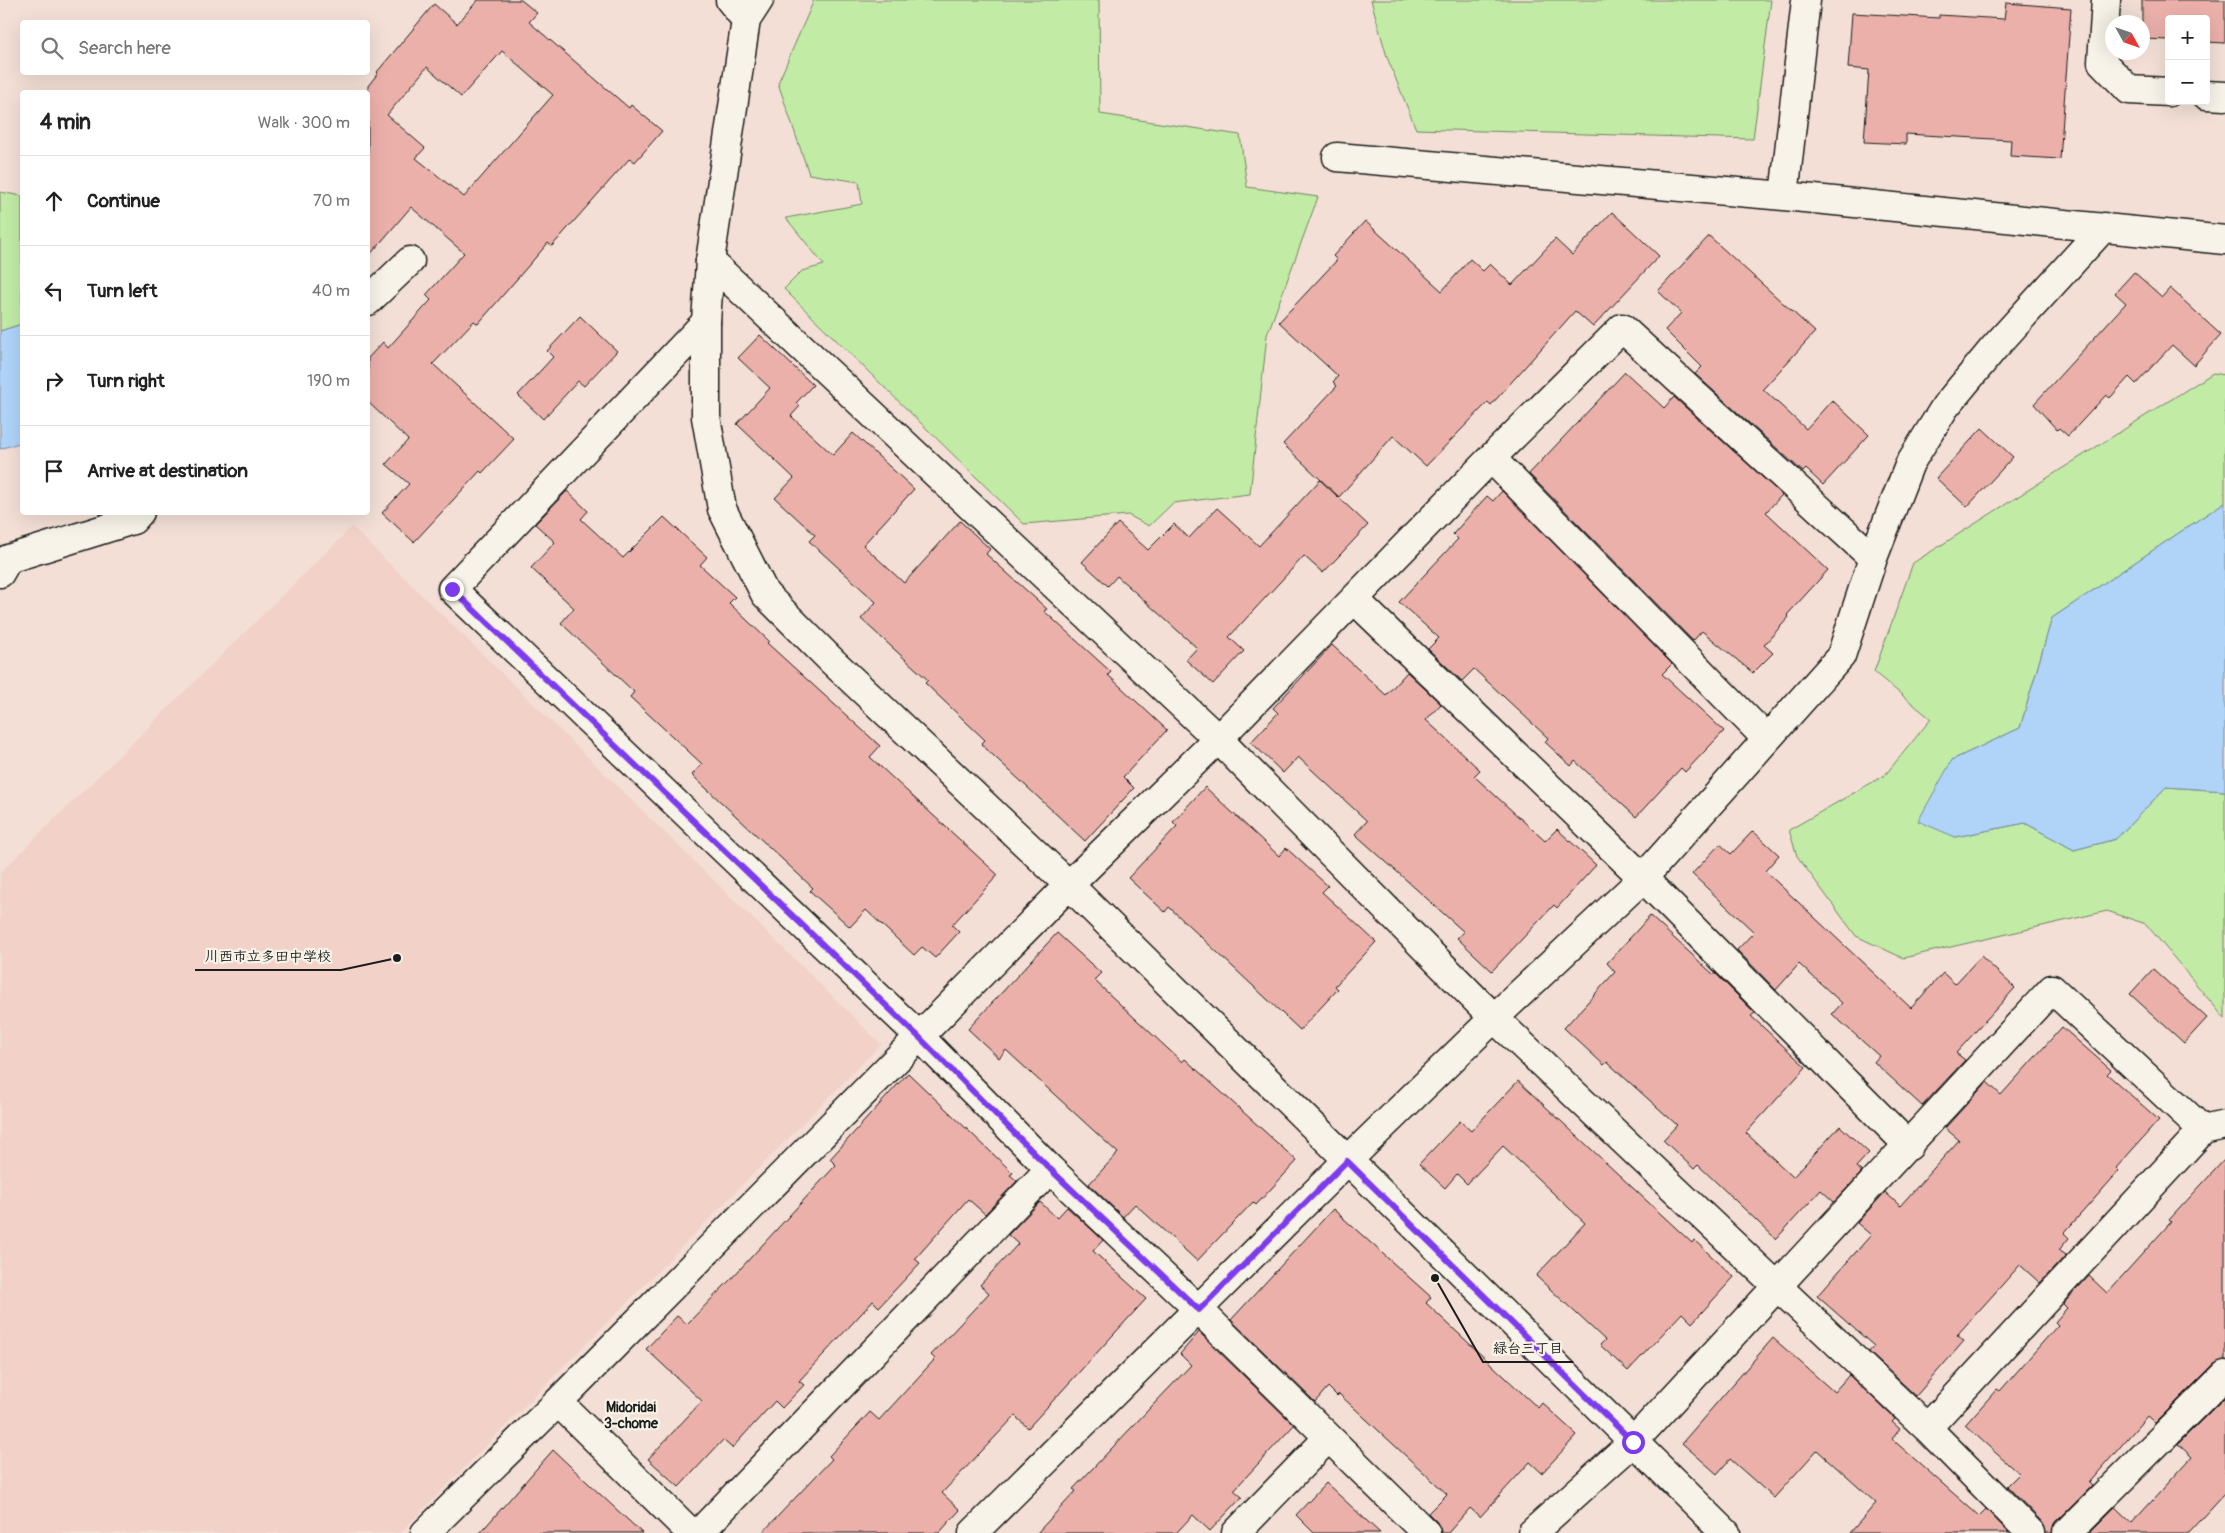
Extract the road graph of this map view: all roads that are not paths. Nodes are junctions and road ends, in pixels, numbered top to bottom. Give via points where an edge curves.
1 (1806, 0) edge
2 (2106, 0) edge
3 (745, 7) edge
4 (2165, 92) edge
5 (2210, 95) edge
6 (2225, 96) edge
7 (1337, 157) dead end
8 (1784, 196) junction
9 (2104, 227) junction
10 (2225, 240) edge
11 (710, 260) junction
12 (410, 261) dead end
13 (370, 299) edge
14 (706, 322) junction
15 (1491, 458) junction
16 (137, 515) edge
17 (1873, 558) junction
18 (0, 573) edge
19 (1354, 598) junction
20 (1218, 739) junction
21 (1767, 740) junction
22 (1643, 878) junction
23 (1068, 885) junction
24 (1494, 1018) junction
25 (920, 1038) junction
26 (2214, 1128) edge
27 (1909, 1146) junction
28 (1347, 1161) junction
29 (1050, 1169) junction
30 (1776, 1287) junction
31 (1199, 1310) junction
32 (2225, 1375) edge
33 (558, 1402) junction
34 (1927, 1428) junction
35 (1328, 1438) junction
36 (1633, 1442) junction
37 (425, 1533) edge
38 (691, 1533) edge
39 (699, 1533) edge
40 (973, 1533) edge
41 (1236, 1533) edge
42 (1426, 1533) edge
43 (1532, 1533) edge
44 (1726, 1533) edge
45 (2031, 1533) edge
46 (2067, 1533) edge

1 - 8 street
2 - 4 street via 2102,62 2129,90
3 - 11 street
5 - 6 street
7 - 8 street
8 - 9 street
9 - 10 street
9 - 17 street via 1945,407 1910,463
11 - 14 street
11 - 20 street
12 - 13 street
14 - 23 street via 706,416 722,509 764,594
14 - 25 street via 452,589
15 - 17 street via 1622,328
15 - 19 street
15 - 21 street
16 - 18 street via 132,520 8,559
17 - 21 street via 1841,656
19 - 20 street
19 - 22 street
20 - 23 street
20 - 24 street
21 - 22 street
22 - 24 street
22 - 27 street
23 - 25 street
23 - 28 street
24 - 28 street
24 - 30 street
25 - 29 street
25 - 33 street
26 - 27 street via 2052,989
26 - 34 street
27 - 30 street
28 - 31 street
28 - 36 street
29 - 31 street
29 - 39 street
30 - 34 street
30 - 36 street
31 - 35 street
31 - 40 street
32 - 46 street
33 - 37 street
33 - 38 street
34 - 45 street
35 - 41 street
35 - 42 street
36 - 43 street
36 - 44 street

